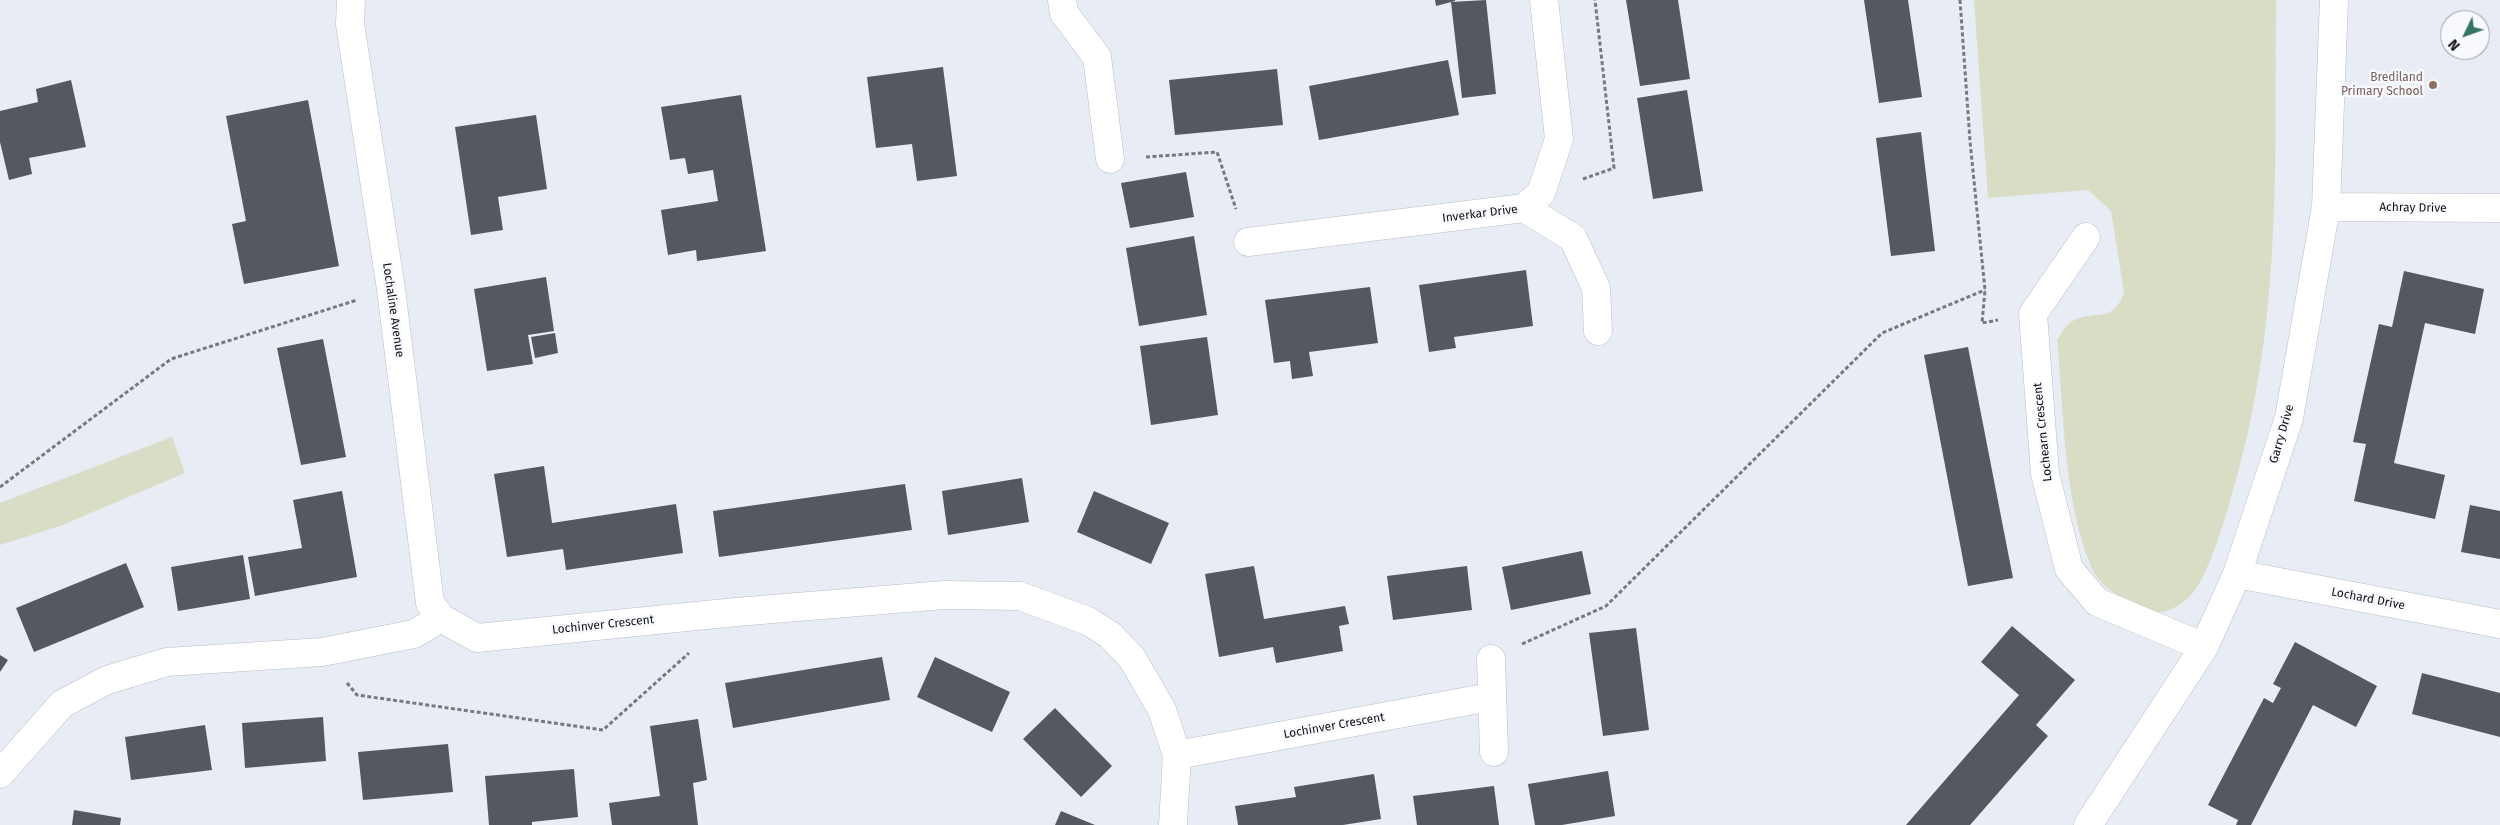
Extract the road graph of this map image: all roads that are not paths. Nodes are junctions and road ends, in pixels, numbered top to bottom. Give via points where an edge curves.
1 (351, 0) edge
2 (1062, 0) edge
3 (1544, 0) edge
4 (2334, 0) edge
5 (1110, 159) road end
6 (1533, 201) junction
7 (2326, 207) junction
8 (2500, 208) edge
9 (2086, 237) dead end
10 (1248, 242) road end
11 (1598, 331) dead end
12 (2237, 574) junction
13 (441, 618) junction
14 (2500, 624) edge
15 (2204, 647) junction
16 (1491, 658) road end
17 (1490, 697) junction
18 (1494, 752) dead end
19 (1178, 755) junction
20 (0, 774) edge
21 (1173, 825) edge
22 (2088, 825) edge

1 - 13 street, Lochaline Avenue via 350,24 391,289 430,603
2 - 5 street via 1064,13 1097,57
3 - 6 street via 1559,139
4 - 7 street, Garry Drive
6 - 10 street, Inverkar Drive
6 - 11 street via 1572,238 1596,288
7 - 8 street, Achray Drive
7 - 12 street, Garry Drive via 2289,418
9 - 15 street, Lochearn Crescent via 2033,314 2045,474 2069,569 2097,602
12 - 14 street, Lochard Drive
12 - 15 street, Garry Drive
13 - 19 street, Lochinver Crescent via 477,638 944,595 1020,596 1088,621 1110,635 1132,658 1162,710
13 - 20 street via 414,634 322,652 167,662 107,680 62,704
15 - 22 street, Garry Drive
16 - 17 street
17 - 18 street
17 - 19 street, Lochinver Crescent
19 - 21 street, Lochinver Crescent

